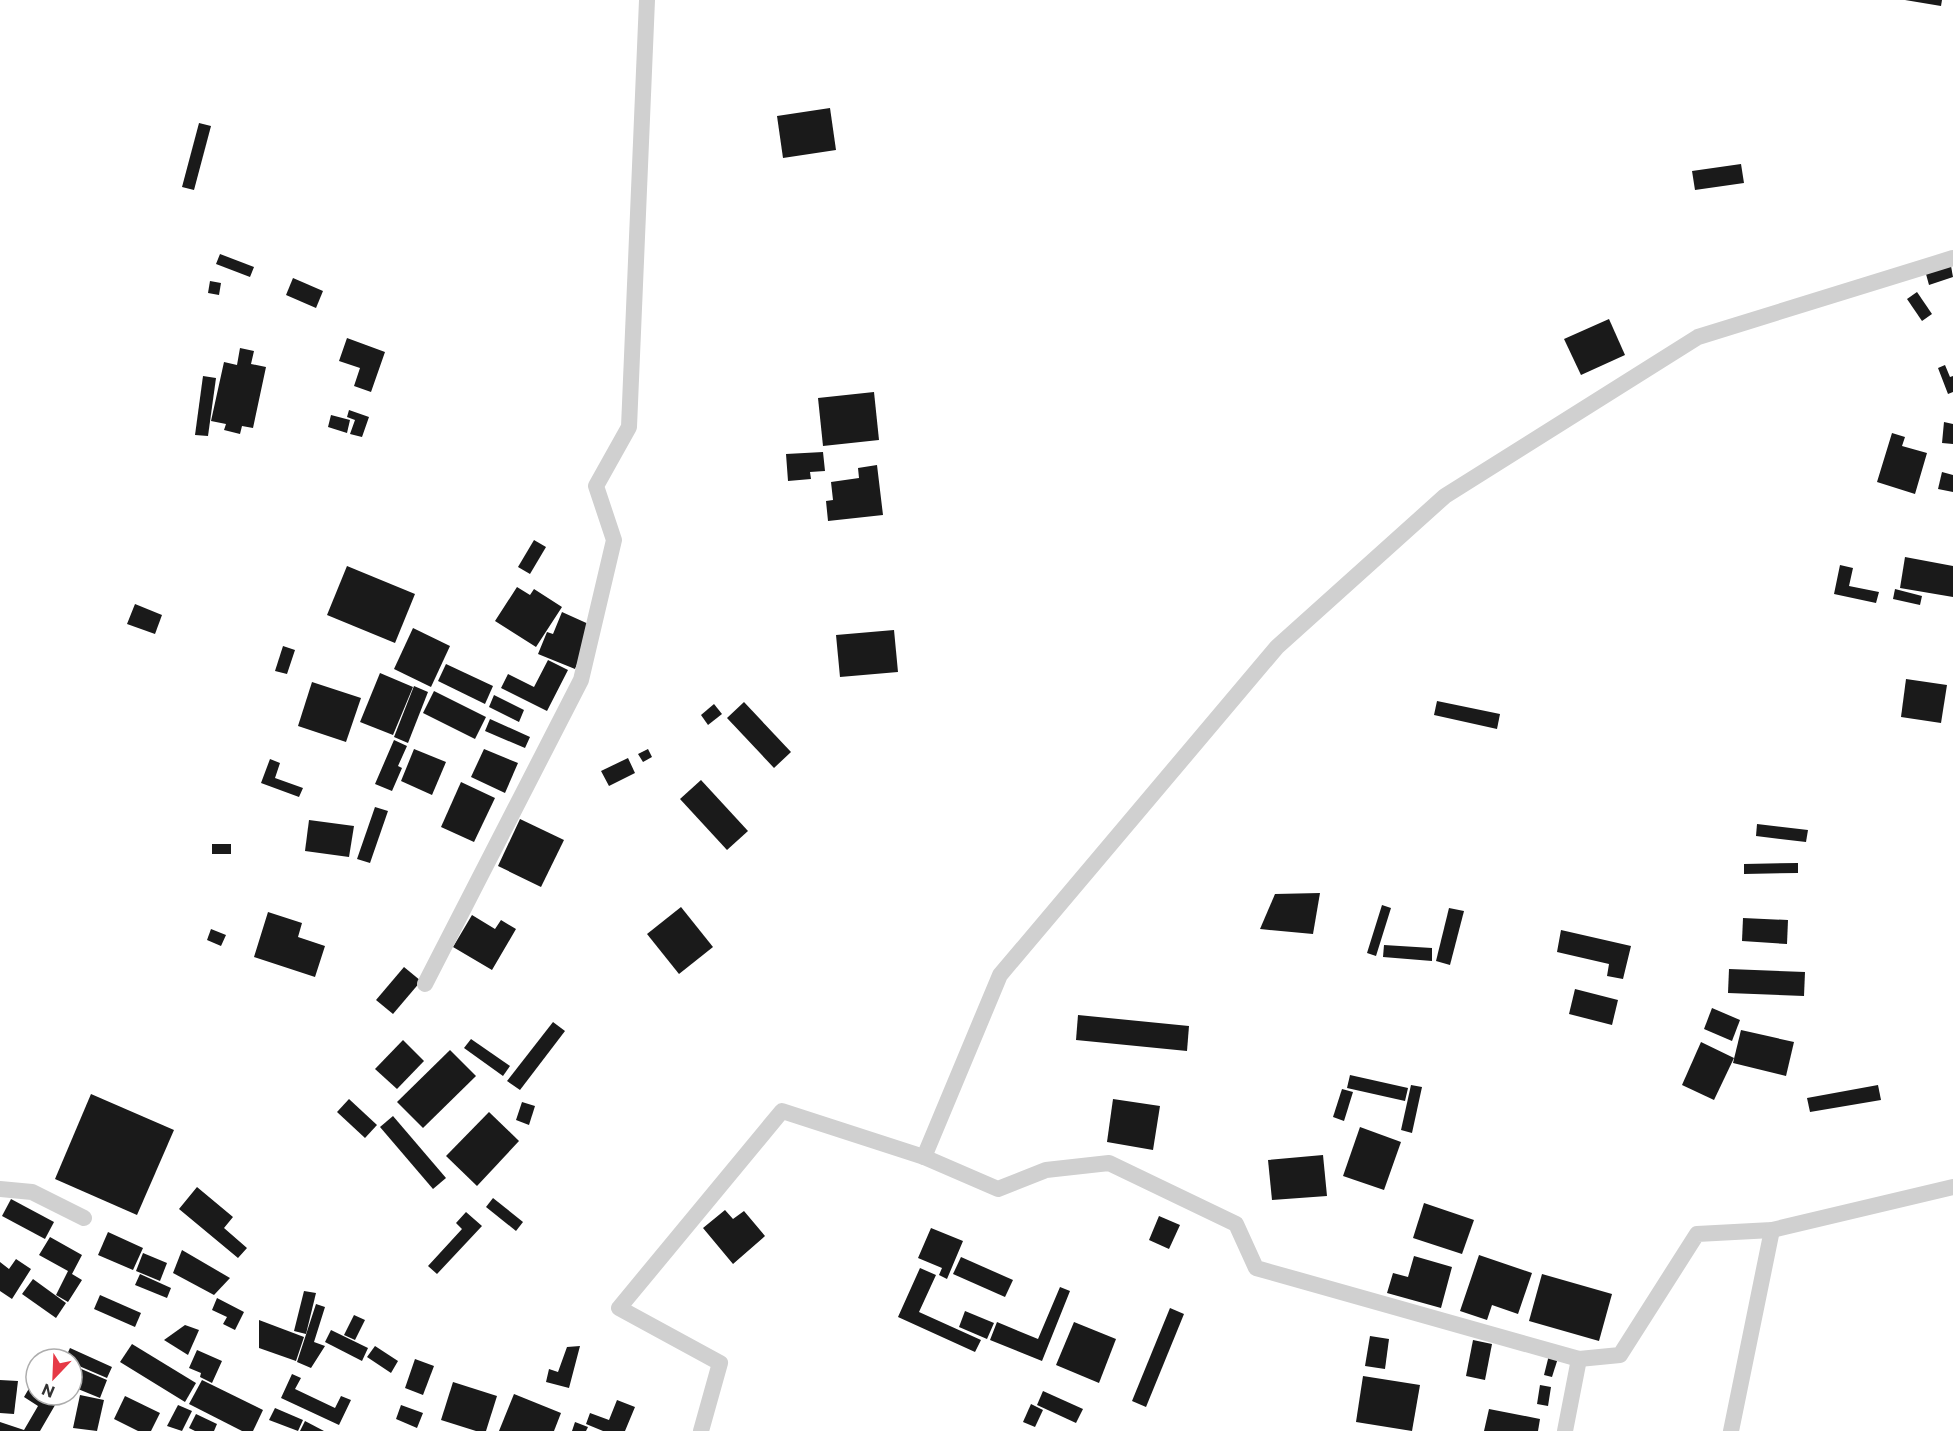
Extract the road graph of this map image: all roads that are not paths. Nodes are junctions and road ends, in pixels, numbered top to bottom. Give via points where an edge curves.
1 (647, 0) edge
2 (1953, 258) edge
3 (425, 984) dead end
4 (924, 1157) junction
5 (1953, 1187) edge
6 (0, 1189) edge
7 (84, 1218) dead end
8 (1772, 1230) junction
9 (1579, 1359) junction
10 (701, 1431) edge
11 (1565, 1431) edge
12 (1731, 1431) edge

1 - 3 street via 628,427 596,486 614,540 580,680
2 - 4 street via 1698,337 1445,496 1277,647 1000,975
4 - 9 street via 998,1189 1046,1170 1109,1163 1236,1224 1256,1268
4 - 10 street via 782,1111 619,1308 720,1363
5 - 8 street
6 - 7 street via 32,1192
8 - 9 street via 1697,1234 1620,1355
8 - 12 street
9 - 11 street

